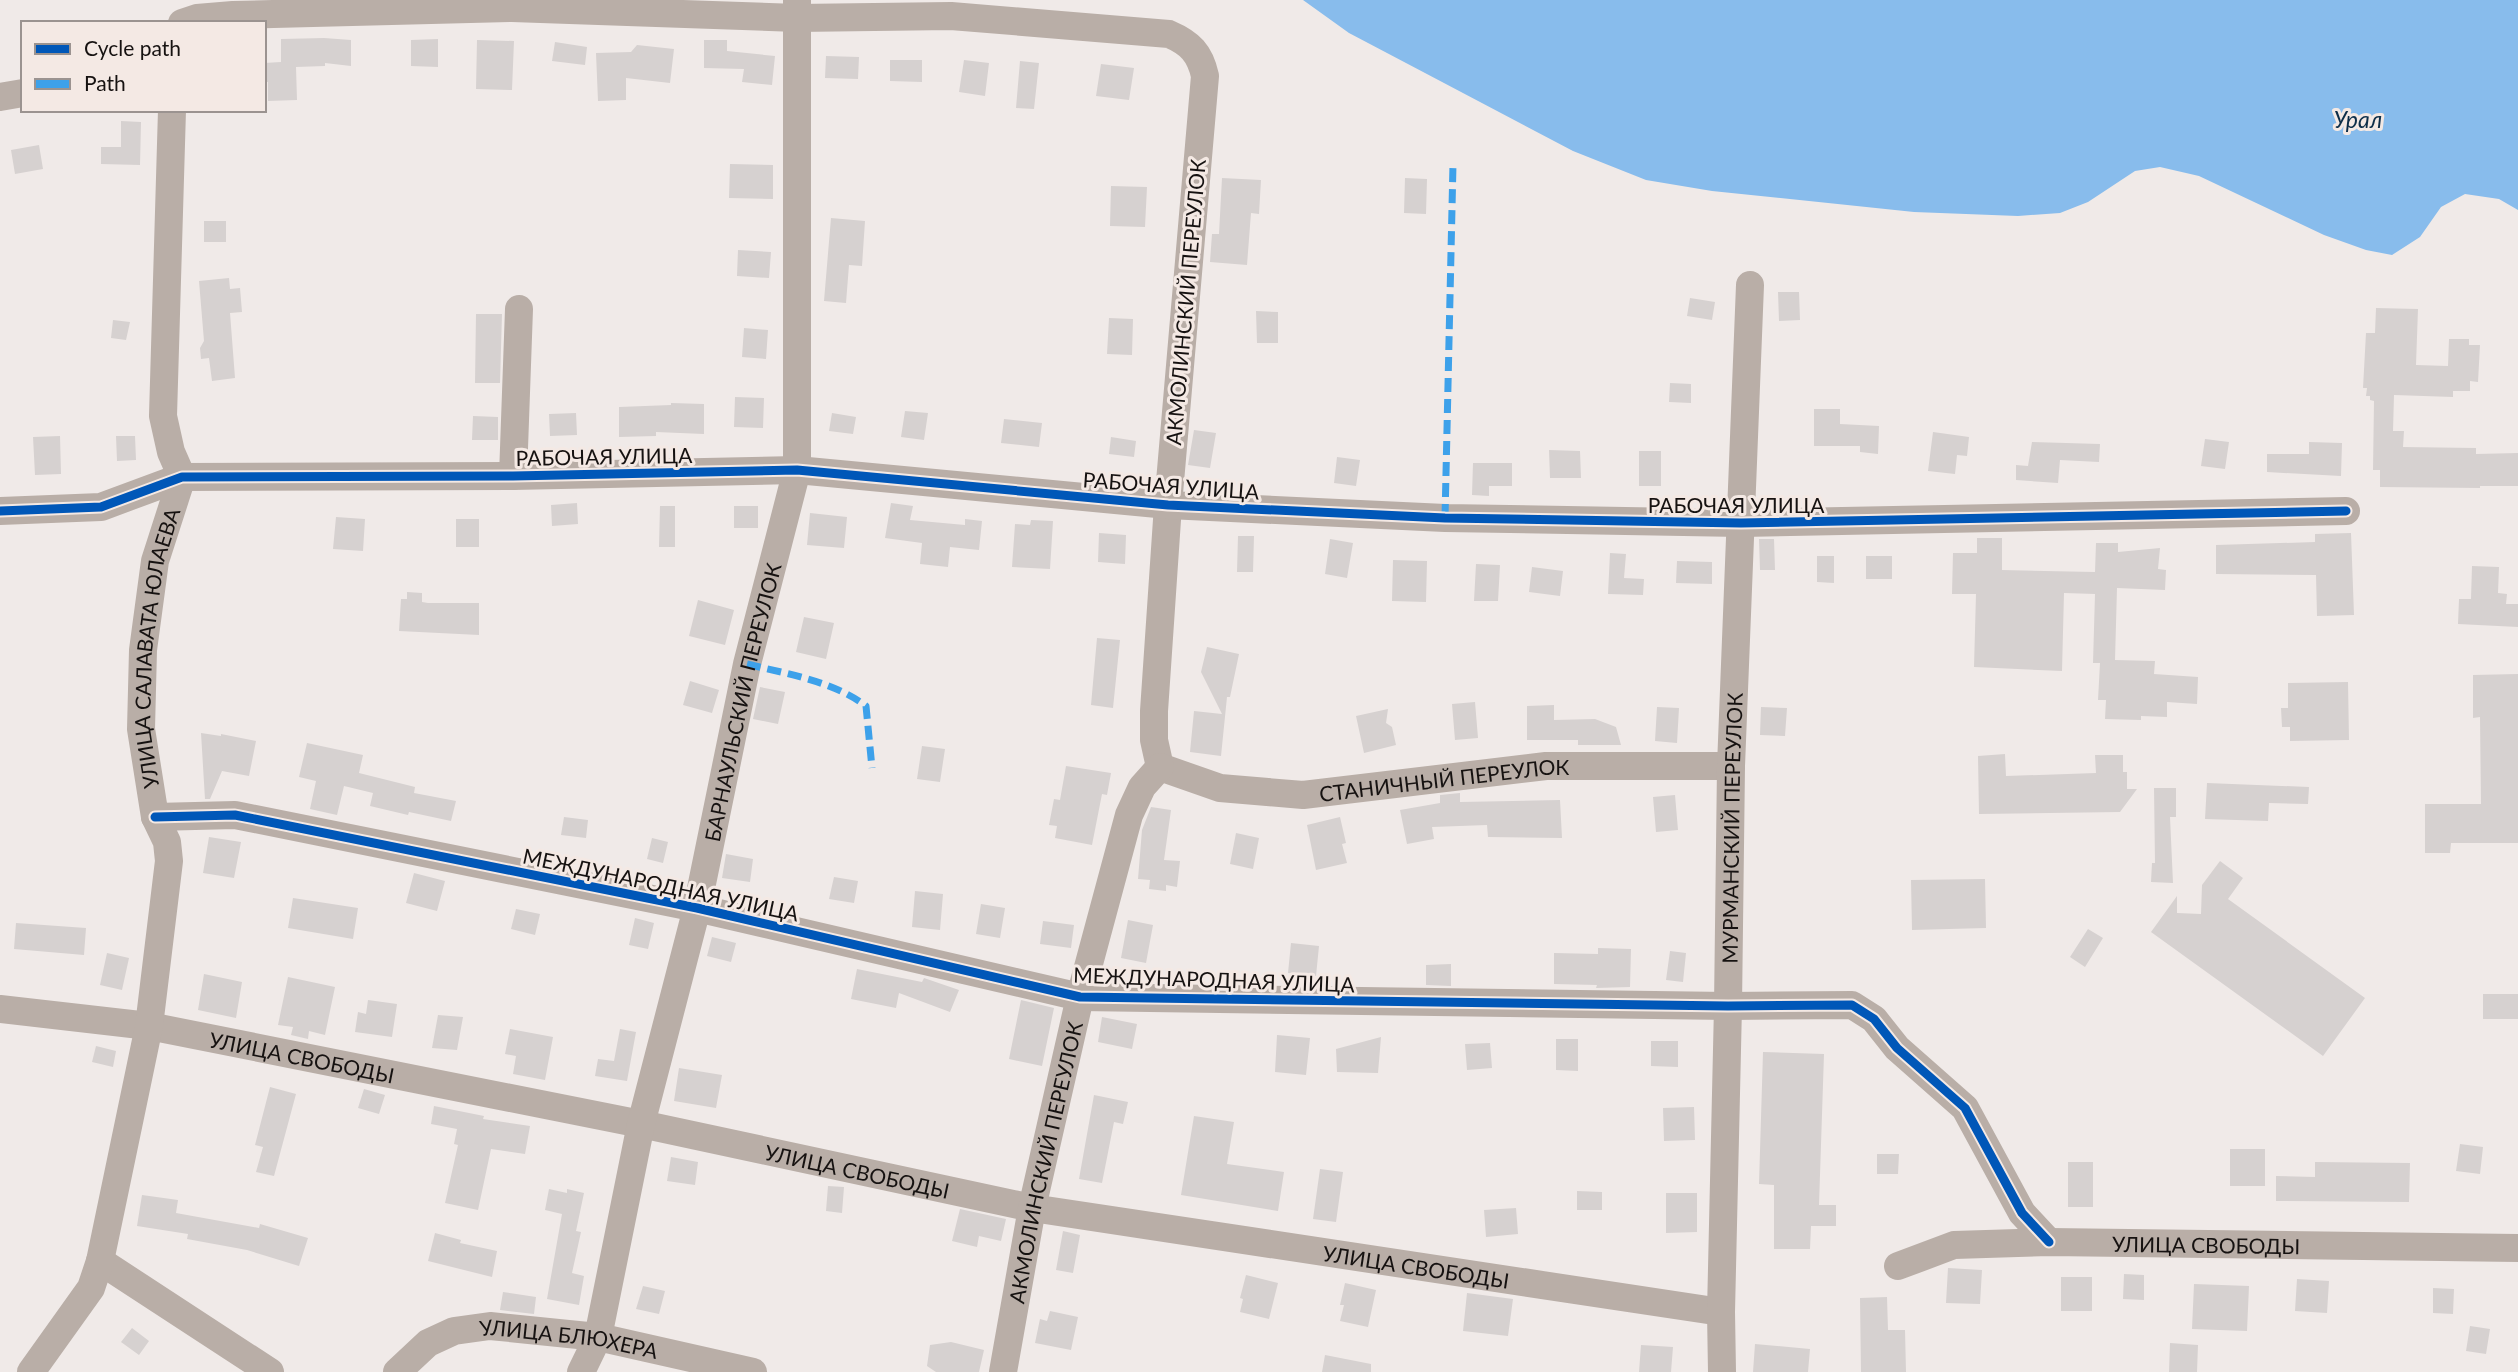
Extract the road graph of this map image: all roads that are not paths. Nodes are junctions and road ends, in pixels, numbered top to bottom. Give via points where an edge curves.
1 (797, 9) edge
2 (190, 21) edge
3 (21, 93) edge
4 (0, 97) edge
5 (172, 112) edge
6 (1750, 285) dead end
7 (519, 309) dead end
8 (797, 470) junction
9 (513, 475) junction
10 (182, 477) junction
11 (1168, 505) junction
12 (0, 511) edge
13 (2346, 511) dead end
14 (1741, 523) junction
15 (1731, 766) junction
16 (1160, 767) junction
17 (155, 817) junction
18 (697, 908) junction
19 (1080, 997) junction
20 (1728, 1006) junction
21 (0, 1009) edge
22 (149, 1026) junction
23 (641, 1124) junction
24 (1032, 1208) junction
25 (2049, 1242) junction
26 (2518, 1248) edge
27 (100, 1261) junction
28 (1898, 1266) dead end
29 (1721, 1312) junction
30 (598, 1337) junction
31 (31, 1372) edge
32 (270, 1372) edge
33 (397, 1372) edge
34 (581, 1372) edge
35 (753, 1372) edge
36 (1003, 1372) edge
37 (1722, 1372) edge

1 - 2 street via 512,8 233,15
1 - 8 street, БАРНАУЛЬСКИЙ ПЕРЕУЛОК
1 - 11 street, АКМОЛИНСКИЙ ПЕРЕУЛОК via 1169,34 1195,50 1205,76
3 - 4 street
5 - 10 street, УЛИЦА САЛАВАТА ЮЛАЕВА via 163,416
6 - 14 street, МУРМАНСКИЙ ПЕРЕУЛОК
7 - 9 street
8 - 9 street, РАБОЧАЯ УЛИЦА
8 - 11 street, РАБОЧАЯ УЛИЦА
8 - 18 street, БАРНАУЛЬСКИЙ ПЕРЕУЛОК via 747,664
9 - 10 street, РАБОЧАЯ УЛИЦА
10 - 12 street, РАБОЧАЯ УЛИЦА via 101,507
10 - 17 street, УЛИЦА САЛАВАТА ЮЛАЕВА via 155,561 143,650 141,729
11 - 14 street, РАБОЧАЯ УЛИЦА via 1446,518
11 - 16 street, АКМОЛИНСКИЙ ПЕРЕУЛОК via 1154,711
13 - 14 street, РАБОЧАЯ УЛИЦА
14 - 15 street, МУРМАНСКИЙ ПЕРЕУЛОК
15 - 16 street, СТАНИЧНЫЙ ПЕРЕУЛОК via 1546,766 1303,795 1220,788
15 - 20 street, МУРМАНСКИЙ ПЕРЕУЛОК
16 - 19 street, АКМОЛИНСКИЙ ПЕРЕУЛОК via 1142,788 1129,815
17 - 18 street, МЕЖДУНАРОДНАЯ УЛИЦА via 235,815
17 - 22 street, УЛИЦА САЛАВАТА ЮЛАЕВА via 167,842 169,861
18 - 19 street, МЕЖДУНАРОДНАЯ УЛИЦА
18 - 23 street, БАРНАУЛЬСКИЙ ПЕРЕУЛОК
19 - 20 street, МЕЖДУНАРОДНАЯ УЛИЦА
19 - 24 street, АКМОЛИНСКИЙ ПЕРЕУЛОК
20 - 25 street, МЕЖДУНАРОДНАЯ УЛИЦА via 1852,1005 1874,1019 1897,1048 1965,1108 2022,1213
20 - 29 street, МУРМАНСКИЙ ПЕРЕУЛОК
21 - 22 street, УЛИЦА СВОБОДЫ
22 - 23 street, УЛИЦА СВОБОДЫ
22 - 27 street, УЛИЦА САЛАВАТА ЮЛАЕВА
23 - 24 street, УЛИЦА СВОБОДЫ
23 - 30 street, БАРНАУЛЬСКИЙ ПЕРЕУЛОК
24 - 29 street, УЛИЦА СВОБОДЫ
24 - 36 street, АКМОЛИНСКИЙ ПЕРЕУЛОК
25 - 26 street, УЛИЦА СВОБОДЫ
25 - 28 street, УЛИЦА СВОБОДЫ via 1954,1245
27 - 31 street, УЛИЦА САЛАВАТА ЮЛАЕВА via 91,1288
27 - 32 street
29 - 37 street, МУРМАНСКИЙ ПЕРЕУЛОК
30 - 33 street, УЛИЦА БЛЮХЕРА via 490,1325 454,1331 428,1343
30 - 34 street, БАРНАУЛЬСКИЙ ПЕРЕУЛОК
30 - 35 street, УЛИЦА БЛЮХЕРА

